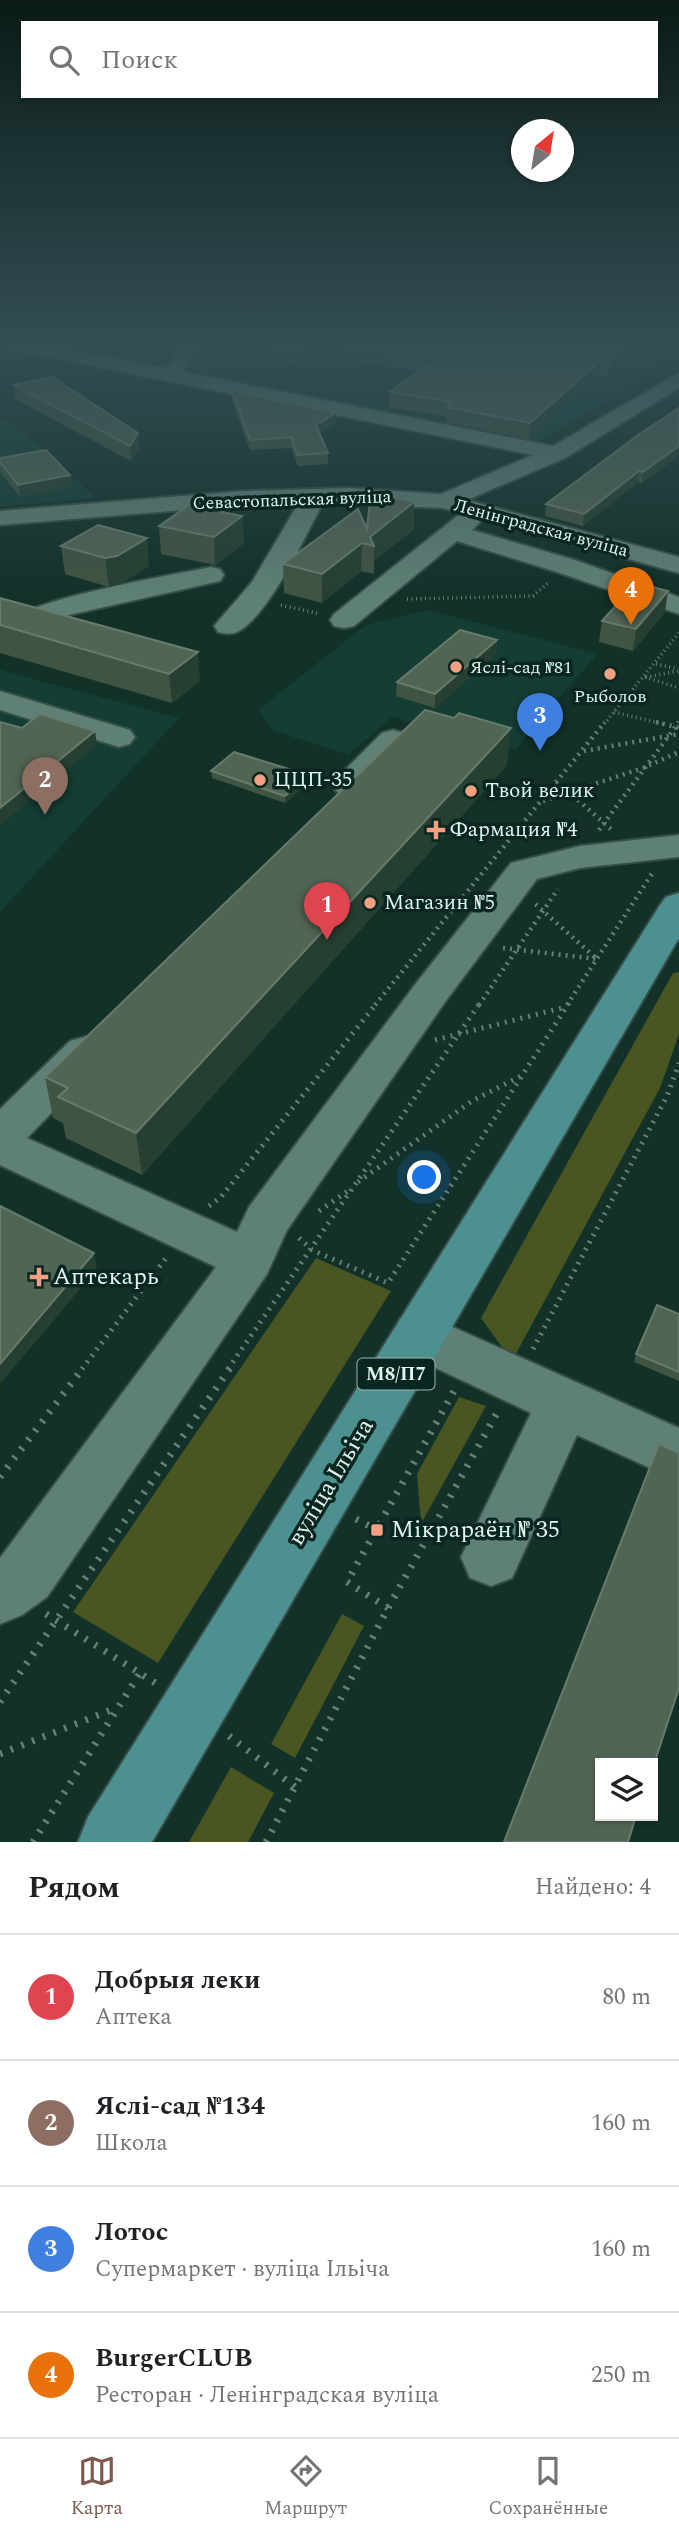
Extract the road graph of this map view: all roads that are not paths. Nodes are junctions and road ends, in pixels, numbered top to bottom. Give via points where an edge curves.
1 (426, 427) edge
2 (600, 427) edge
3 (557, 453) junction
4 (315, 496) junction
5 (444, 501) junction
6 (480, 510) junction
7 (0, 518) edge
8 (453, 532) junction
9 (679, 565) edge
10 (212, 575) dead end
11 (677, 606) dead end
12 (348, 616) road end
13 (13, 617) edge
14 (228, 626) dead end
15 (65, 632) edge
16 (0, 700) edge
17 (119, 737) dead end
18 (393, 740) edge
19 (324, 810) edge
20 (671, 899) edge
21 (108, 1028) edge
22 (0, 1137) edge
23 (0, 1145) edge
24 (268, 1237) junction
25 (419, 1335) junction
26 (516, 1391) junction
27 (679, 1455) edge
28 (491, 1557) dead end
29 (0, 1593) edge
30 (113, 1842) edge

1 - 3 street
2 - 3 street, Севастопальская вуліца
3 - 5 street, Севастопальская вуліца
4 - 5 street, Севастопальская вуліца
4 - 7 street, Севастопальская вуліца
4 - 14 street via 253,598
5 - 6 street, Ленінградская вуліца
6 - 8 street
6 - 9 street, Ленінградская вуліца
8 - 11 street
8 - 12 street
10 - 13 street
13 - 15 street
16 - 17 street
18 - 19 street
20 - 24 street via 599,837 524,871 431,992
20 - 25 main road, вуліца Ільіча / М8/П7
21 - 22 street
23 - 24 street via 187,1231
24 - 29 street via 26,1576
25 - 26 street
25 - 30 main road, вуліца Ільіча / М8/П7
26 - 27 street
26 - 28 street

